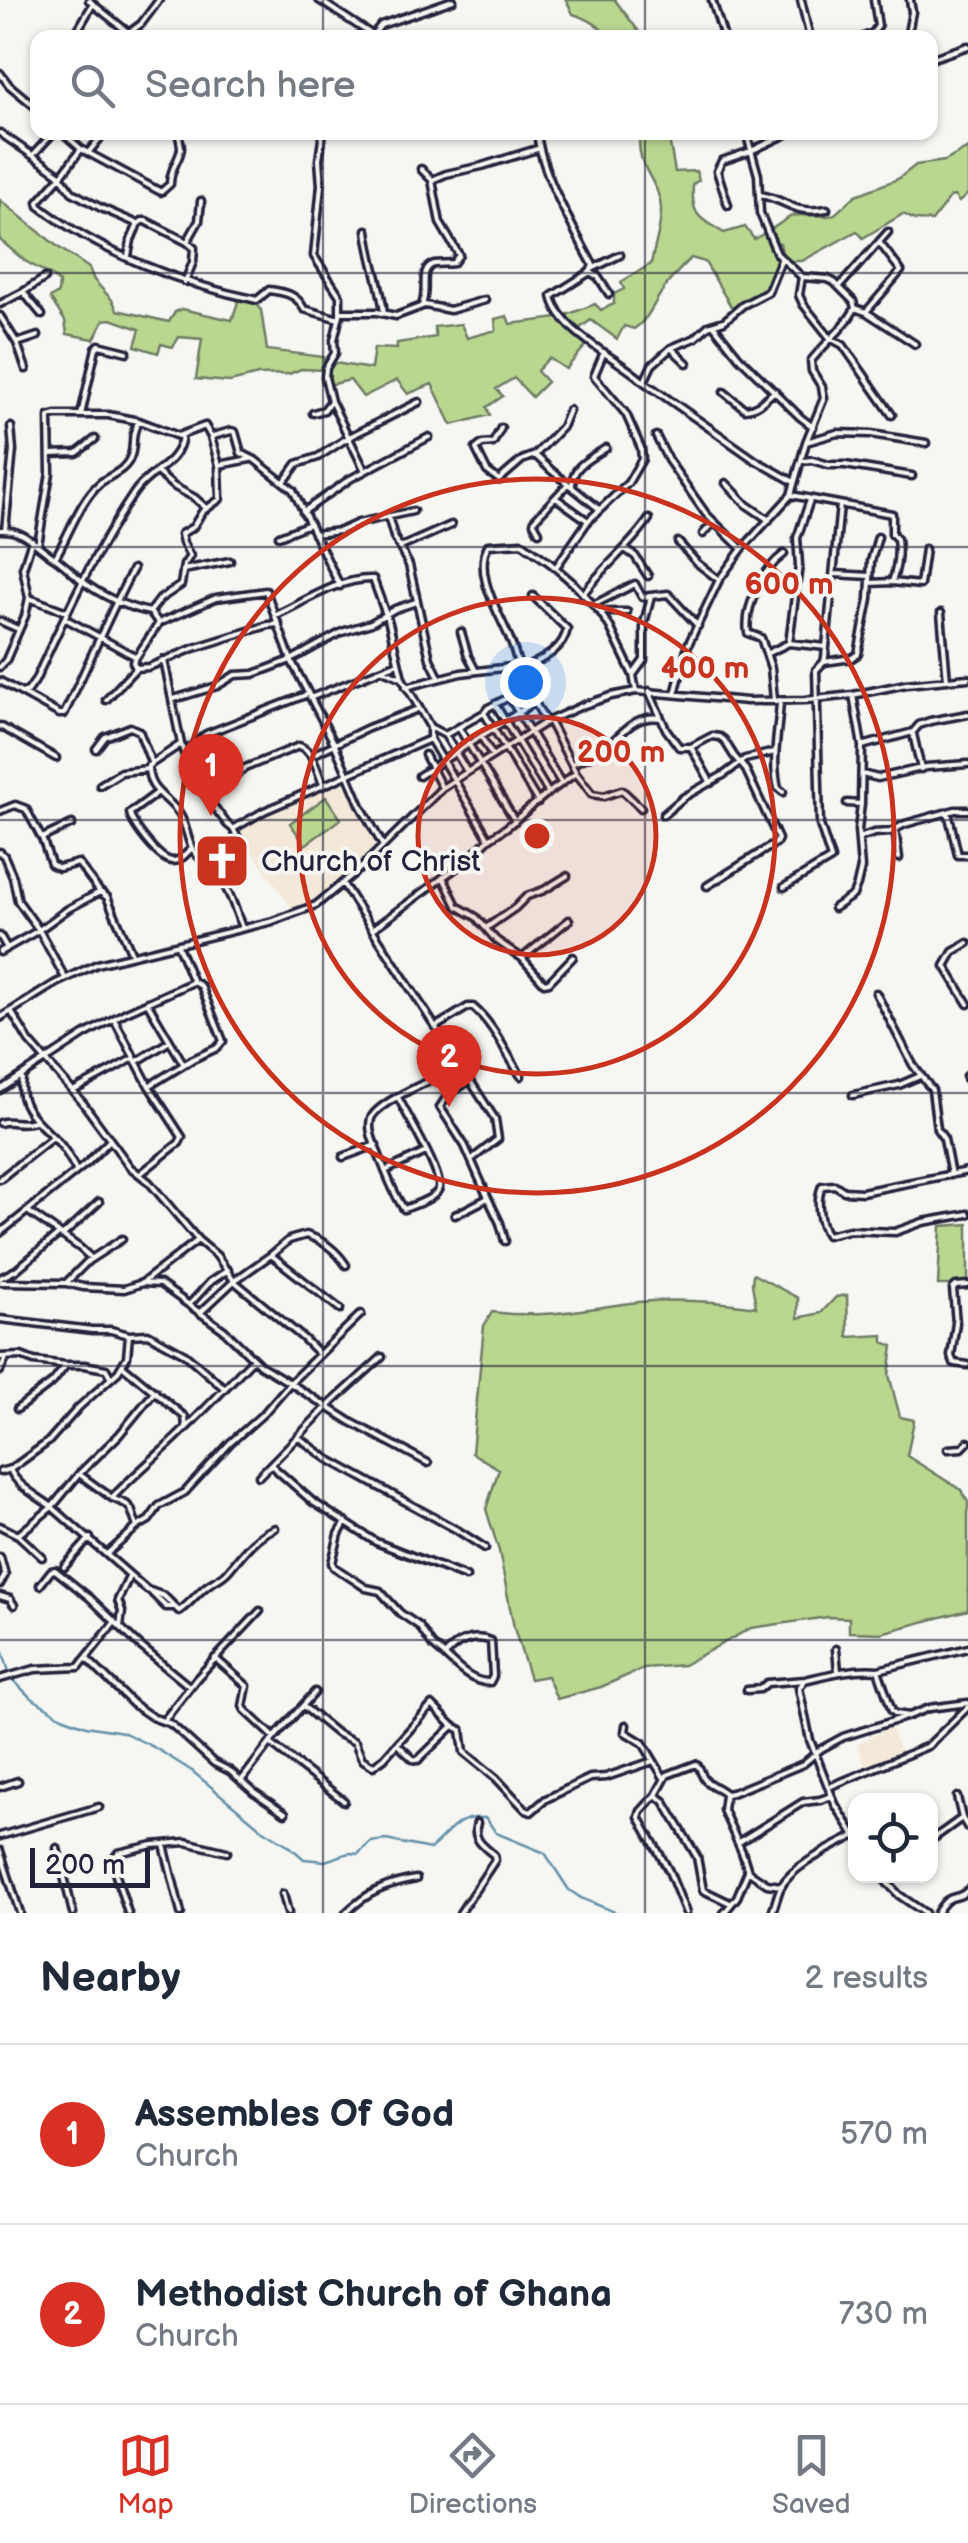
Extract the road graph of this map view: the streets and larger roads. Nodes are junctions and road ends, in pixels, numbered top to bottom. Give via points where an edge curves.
1 (158, 0) edge
2 (319, 0) edge
3 (453, 0) edge
4 (712, 0) edge
5 (801, 0) edge
6 (874, 0) edge
7 (910, 0) edge
8 (91, 2) edge
9 (76, 30) edge
10 (122, 30) edge
11 (134, 30) edge
12 (366, 30) edge
13 (379, 30) edge
14 (721, 30) edge
15 (808, 30) edge
16 (875, 30) edge
17 (909, 30) edge
18 (968, 46) edge
19 (938, 57) edge
20 (0, 73) edge
21 (30, 102) edge
22 (0, 133) edge
23 (46, 140) edge
24 (71, 140) edge
25 (98, 140) edge
26 (180, 140) edge
27 (322, 140) edge
28 (537, 140) edge
29 (749, 140) edge
30 (774, 140) edge
31 (81, 149) junction
32 (538, 149) junction
33 (752, 151) junction
34 (88, 152) junction
35 (32, 155) junction
36 (421, 168) dead end
37 (62, 176) junction
38 (432, 180) junction
39 (760, 195) junction
40 (201, 201) dead end
41 (728, 205) dead end
42 (827, 209) dead end
43 (138, 224) junction
44 (367, 230) dead end
45 (888, 232) dead end
46 (187, 242) junction
47 (879, 242) junction
48 (128, 256) junction
49 (620, 256) dead end
50 (781, 260) junction
51 (591, 270) junction
52 (802, 277) junction
53 (45, 278) dead end
54 (185, 282) junction
55 (839, 287) junction
56 (23, 292) junction
57 (609, 294) dead end
58 (485, 300) dead end
59 (0, 304) edge
60 (422, 305) junction
61 (855, 308) junction
62 (866, 312) junction
63 (384, 313) junction
64 (42, 315) dead end
65 (0, 316) edge
66 (339, 316) junction
67 (714, 324) junction
68 (38, 336) dead end
69 (830, 338) junction
70 (17, 343) junction
71 (914, 344) dead end
72 (672, 348) junction
73 (126, 352) dead end
74 (604, 352) junction
75 (687, 363) dead end
76 (26, 369) dead end
77 (644, 382) junction
78 (775, 391) junction
79 (724, 392) dead end
80 (331, 401) junction
81 (419, 402) dead end
82 (568, 410) dead end
83 (314, 413) dead end
84 (81, 414) junction
85 (892, 415) dead end
86 (139, 420) junction
87 (812, 426) junction
88 (10, 427) dead end
89 (500, 428) dead end
90 (182, 435) junction
91 (211, 436) junction
92 (429, 436) dead end
93 (656, 436) dead end
94 (349, 438) junction
95 (95, 439) dead end
96 (806, 442) junction
97 (926, 443) dead end
98 (606, 448) dead end
99 (50, 454) junction
100 (536, 454) junction
101 (250, 459) junction
102 (802, 461) junction
103 (219, 465) junction
104 (365, 471) junction
105 (158, 472) junction
106 (912, 476) dead end
107 (284, 482) junction
108 (794, 482) junction
109 (726, 483) dead end
110 (570, 485) junction
111 (791, 495) junction
112 (556, 498) junction
113 (810, 500) junction
114 (840, 504) junction
115 (206, 508) junction
116 (599, 509) junction
117 (414, 511) dead end
118 (304, 512) junction
119 (388, 516) junction
120 (650, 519) dead end
121 (769, 520) junction
122 (588, 521) junction
123 (714, 523) junction
124 (308, 524) junction
125 (451, 525) dead end
126 (3, 530) edge
127 (539, 532) dead end
128 (314, 534) junction
129 (703, 534) dead end
130 (279, 536) dead end
131 (878, 537) dead end
132 (32, 540) junction
133 (678, 542) dead end
134 (38, 546) junction
135 (401, 547) junction
136 (625, 549) junction
137 (742, 549) junction
138 (926, 549) dead end
139 (784, 554) dead end
140 (55, 558) junction
141 (230, 561) dead end
142 (556, 567) junction
143 (133, 569) dead end
144 (183, 570) junction
145 (835, 574) junction
146 (648, 576) dead end
147 (871, 576) junction
148 (719, 580) junction
149 (82, 581) junction
150 (892, 582) junction
151 (870, 583) junction
152 (340, 586) junction
153 (582, 594) junction
154 (533, 596) dead end
155 (650, 597) junction
156 (29, 598) junction
157 (116, 600) junction
158 (416, 602) junction
159 (592, 604) junction
160 (150, 612) junction
161 (600, 612) junction
162 (627, 612) dead end
163 (941, 612) dead end
164 (65, 615) junction
165 (277, 615) junction
166 (385, 616) junction
167 (0, 621) edge
168 (159, 623) junction
169 (278, 624) junction
170 (698, 626) junction
171 (18, 629) junction
172 (461, 632) dead end
173 (100, 637) junction
174 (789, 643) junction
175 (826, 646) junction
176 (767, 654) junction
177 (136, 657) junction
178 (3, 659) edge
179 (164, 660) junction
180 (290, 660) junction
181 (824, 662) junction
182 (398, 663) junction
183 (0, 667) edge
184 (136, 668) junction
185 (520, 669) junction
186 (379, 670) junction
187 (476, 670) junction
188 (633, 676) junction
189 (439, 677) junction
190 (402, 678) junction
191 (968, 678) edge
192 (946, 680) junction
193 (0, 681) edge
194 (406, 687) junction
195 (636, 691) junction
196 (648, 691) junction
197 (22, 692) junction
198 (675, 694) junction
199 (853, 695) junction
200 (309, 696) junction
201 (817, 699) junction
202 (106, 700) dead end
203 (174, 700) junction
204 (777, 700) junction
205 (535, 702) junction
206 (496, 704) junction
207 (418, 709) junction
208 (517, 712) junction
209 (484, 713) junction
210 (968, 714) edge
211 (661, 718) junction
212 (505, 720) junction
213 (548, 722) junction
214 (0, 726) edge
215 (430, 727) junction
216 (459, 728) junction
217 (493, 728) junction
218 (913, 732) junction
219 (530, 733) junction
220 (445, 735) junction
221 (481, 736) junction
222 (430, 739) junction
223 (518, 740) junction
224 (334, 743) junction
225 (182, 744) junction
226 (469, 744) junction
227 (862, 746) junction
228 (505, 747) junction
229 (692, 747) junction
230 (96, 749) dead end
231 (774, 752) junction
232 (184, 753) junction
233 (456, 753) junction
234 (425, 754) dead end
235 (311, 755) junction
236 (492, 755) junction
237 (56, 758) dead end
238 (444, 760) junction
239 (151, 762) junction
240 (740, 762) junction
241 (480, 763) junction
242 (572, 764) junction
243 (968, 764) edge
244 (148, 768) junction
245 (432, 768) junction
246 (921, 768) junction
247 (467, 772) junction
248 (576, 773) junction
249 (347, 774) junction
250 (862, 774) junction
251 (419, 776) dead end
252 (456, 779) junction
253 (561, 783) junction
254 (710, 783) junction
255 (323, 784) junction
256 (100, 785) dead end
257 (442, 788) junction
258 (548, 792) junction
259 (783, 792) dead end
260 (157, 793) junction
261 (206, 795) junction
262 (538, 802) junction
263 (847, 803) dead end
264 (862, 804) junction
265 (641, 808) dead end
266 (968, 810) edge
267 (0, 811) edge
268 (948, 812) junction
269 (663, 814) dead end
270 (516, 821) junction
271 (72, 824) dead end
272 (895, 828) junction
273 (233, 829) junction
274 (42, 838) junction
275 (488, 838) junction
276 (859, 838) junction
277 (382, 846) junction
278 (192, 848) junction
279 (0, 852) edge
280 (968, 855) edge
281 (899, 858) dead end
282 (219, 876) junction
283 (566, 876) dead end
284 (442, 877) junction
285 (343, 884) junction
286 (707, 886) dead end
287 (784, 888) dead end
288 (100, 892) junction
289 (834, 908) dead end
290 (569, 920) dead end
291 (242, 928) junction
292 (374, 928) junction
293 (486, 928) junction
294 (39, 930) junction
295 (0, 936) edge
296 (968, 943) edge
297 (178, 946) junction
298 (6, 948) junction
299 (0, 952) edge
300 (132, 954) junction
301 (573, 957) dead end
302 (522, 958) junction
303 (65, 978) junction
304 (193, 982) junction
305 (876, 993) dead end
306 (147, 1002) junction
307 (968, 1004) edge
308 (11, 1012) junction
309 (0, 1018) edge
310 (114, 1019) junction
311 (436, 1028) junction
312 (170, 1041) junction
313 (46, 1059) junction
314 (135, 1060) junction
315 (184, 1064) junction
316 (460, 1064) junction
317 (453, 1070) junction
318 (23, 1076) junction
319 (521, 1076) dead end
320 (920, 1076) junction
321 (470, 1080) junction
322 (12, 1084) junction
323 (149, 1086) junction
324 (20, 1089) junction
325 (0, 1090) edge
326 (73, 1090) junction
327 (451, 1092) junction
328 (853, 1094) dead end
329 (398, 1098) junction
330 (34, 1121) junction
331 (0, 1123) edge
332 (53, 1137) junction
333 (110, 1140) junction
334 (376, 1145) junction
335 (426, 1152) junction
336 (342, 1157) dead end
337 (472, 1159) junction
338 (76, 1170) junction
339 (386, 1171) junction
340 (968, 1172) edge
341 (140, 1174) junction
342 (950, 1175) junction
343 (0, 1180) edge
344 (488, 1198) junction
345 (99, 1202) dead end
346 (29, 1212) junction
347 (968, 1214) edge
348 (455, 1216) dead end
349 (0, 1233) edge
350 (61, 1235) junction
351 (122, 1239) dead end
352 (198, 1240) junction
353 (505, 1241) dead end
354 (270, 1255) junction
355 (91, 1258) junction
356 (222, 1261) junction
357 (346, 1265) dead end
358 (228, 1270) junction
359 (220, 1274) junction
360 (0, 1280) edge
361 (234, 1281) junction
362 (66, 1283) junction
363 (142, 1283) junction
364 (968, 1285) edge
365 (190, 1305) junction
366 (340, 1309) dead end
367 (200, 1312) junction
368 (361, 1314) dead end
369 (0, 1319) edge
370 (129, 1335) junction
371 (319, 1354) junction
372 (3, 1357) edge
373 (382, 1357) dead end
374 (253, 1359) junction
375 (968, 1365) edge
376 (66, 1366) junction
377 (122, 1366) junction
378 (0, 1371) edge
379 (111, 1378) junction
380 (290, 1384) junction
381 (224, 1388) junction
382 (155, 1391) junction
383 (326, 1408) junction
384 (18, 1409) dead end
385 (185, 1417) junction
386 (195, 1419) junction
387 (186, 1426) junction
388 (298, 1437) junction
389 (968, 1442) edge
390 (948, 1449) dead end
391 (428, 1463) dead end
392 (271, 1465) junction
393 (10, 1469) junction
394 (0, 1472) edge
395 (78, 1474) junction
396 (260, 1476) dead end
397 (112, 1498) junction
398 (52, 1507) junction
399 (346, 1522) junction
400 (0, 1526) edge
401 (138, 1527) junction
402 (274, 1528) dead end
403 (18, 1535) junction
404 (90, 1538) junction
405 (484, 1548) dead end
406 (108, 1553) junction
407 (0, 1557) edge
408 (42, 1557) dead end
409 (64, 1566) dead end
410 (130, 1575) junction
411 (466, 1577) dead end
412 (0, 1584) edge
413 (40, 1585) dead end
414 (0, 1596) edge
415 (14, 1604) dead end
416 (260, 1611) dead end
417 (114, 1622) junction
418 (120, 1627) junction
419 (968, 1648) edge
420 (836, 1649) dead end
421 (445, 1656) junction
422 (86, 1658) junction
423 (215, 1658) junction
424 (878, 1670) junction
425 (838, 1671) junction
426 (0, 1679) edge
427 (793, 1680) junction
428 (805, 1680) junction
429 (190, 1686) junction
430 (799, 1688) junction
431 (747, 1690) dead end
432 (315, 1692) dead end
433 (968, 1705) edge
434 (303, 1706) junction
435 (909, 1716) junction
436 (164, 1719) junction
437 (626, 1724) dead end
438 (453, 1726) junction
439 (272, 1740) junction
440 (397, 1744) junction
441 (816, 1754) junction
442 (654, 1761) junction
443 (664, 1778) junction
444 (242, 1780) junction
445 (18, 1781) dead end
446 (0, 1787) edge
447 (828, 1787) junction
448 (726, 1794) junction
449 (656, 1795) junction
450 (832, 1796) junction
451 (957, 1797) dead end
452 (344, 1801) dead end
453 (99, 1807) dead end
454 (285, 1813) dead end
455 (962, 1818) junction
456 (477, 1823) dead end
457 (848, 1824) edge
458 (968, 1828) edge
459 (938, 1835) edge
460 (0, 1836) edge
461 (848, 1840) edge
462 (738, 1842) junction
463 (164, 1845) junction
464 (57, 1848) dead end
465 (0, 1851) edge
466 (228, 1852) dead end
467 (2, 1861) edge
468 (748, 1871) junction
469 (416, 1878) dead end
470 (888, 1884) edge
471 (781, 1886) junction
472 (968, 1890) edge
473 (283, 1894) dead end
474 (730, 1903) junction
475 (20, 1913) edge
476 (73, 1913) edge
477 (128, 1913) edge
478 (181, 1913) edge
479 (288, 1913) edge
480 (346, 1913) edge
481 (460, 1913) edge
482 (686, 1913) edge
483 (724, 1913) edge
484 (772, 1913) edge
485 (925, 1913) edge
486 (937, 1913) edge

1 - 11 street
2 - 12 street
3 - 13 street
4 - 14 street
5 - 15 street
6 - 16 street
7 - 17 street
8 - 9 street
8 - 10 street
18 - 19 street
20 - 21 street
22 - 35 street
23 - 35 street
24 - 31 street
25 - 34 street
26 - 34 street via 170,184 161,192
27 - 66 street via 314,256 340,294
28 - 32 street
29 - 33 street
30 - 33 street
31 - 34 street
31 - 37 street
32 - 38 street
32 - 51 street
33 - 39 street
33 - 41 street via 718,166
35 - 37 street
36 - 38 street
37 - 43 street via 72,192
37 - 48 street via 39,206
38 - 60 street via 440,222 459,255 427,269
39 - 42 street via 809,212
39 - 50 street via 760,213
40 - 46 street
43 - 46 street via 142,220
43 - 48 street
44 - 63 street
45 - 47 street
46 - 54 street via 194,248
47 - 55 street
47 - 62 street via 901,272
48 - 54 street
49 - 51 street
50 - 52 street
50 - 67 street via 768,292
51 - 57 street
51 - 74 street via 552,298 576,333
52 - 55 street
52 - 69 street via 803,304
53 - 56 street
54 - 66 street via 257,300 269,290 291,294 304,309
55 - 61 street
56 - 59 street
56 - 64 street
58 - 60 street via 450,310
60 - 63 street via 401,316
61 - 62 street
61 - 69 street
62 - 71 street
63 - 66 street
65 - 70 street
66 - 80 street via 335,353 324,372
67 - 72 street
67 - 78 street
68 - 70 street
69 - 85 street via 839,340
69 - 87 street via 812,361 824,393
70 - 76 street
72 - 75 street
72 - 77 street
73 - 84 street via 96,348
74 - 77 street
74 - 116 street via 594,376 626,414 643,454 628,484
77 - 108 street
78 - 79 street via 748,409
78 - 87 street
80 - 83 street
80 - 94 street
81 - 94 street
82 - 100 street
84 - 86 street
84 - 99 street via 50,417
86 - 90 street
86 - 140 street via 130,459 87,496
87 - 96 street
88 - 126 street
89 - 100 street via 493,442 476,448 496,478
90 - 91 street via 204,426
90 - 105 street via 173,460
91 - 101 street via 232,431
91 - 103 street
92 - 104 street
93 - 123 street
94 - 104 street
94 - 107 street via 297,464
95 - 99 street via 77,453
96 - 97 street via 838,433
96 - 102 street
98 - 110 street via 581,464
99 - 134 street
100 - 110 street
101 - 103 street
101 - 107 street
102 - 106 street
102 - 108 street
103 - 115 street via 221,496
104 - 118 street
105 - 115 street
105 - 149 street via 138,487
107 - 118 street
108 - 111 street
109 - 121 street
110 - 112 street
110 - 116 street
111 - 113 street
111 - 121 street
112 - 122 street
112 - 127 street via 535,519
113 - 114 street
113 - 174 street via 796,538 800,565
114 - 145 street
114 - 150 street via 892,514 898,539
115 - 144 street via 182,534 190,553
116 - 122 street
117 - 119 street
118 - 124 street
119 - 128 street
119 - 135 street
120 - 136 street
121 - 137 street
122 - 142 street
123 - 129 street
123 - 137 street
124 - 128 street
124 - 130 street
125 - 135 street
126 - 132 street
128 - 152 street
131 - 147 street
132 - 134 street
132 - 156 street via 23,568
133 - 148 street
134 - 140 street
135 - 158 street
136 - 146 street
136 - 153 street
137 - 148 street
138 - 150 street via 920,585
139 - 176 street via 747,618 748,632 761,638
140 - 149 street
141 - 144 street
142 - 153 street
142 - 185 street via 520,542 486,546 488,591
143 - 157 street
144 - 160 street via 179,588
145 - 147 street
145 - 175 street
147 - 151 street
148 - 170 street
149 - 157 street
149 - 164 street
150 - 151 street
151 - 181 street via 858,654
152 - 165 street
152 - 166 street via 373,579
153 - 159 street
154 - 185 street via 568,631 559,648
155 - 159 street via 634,584
155 - 170 street via 668,594
155 - 188 street via 644,660
156 - 164 street
156 - 171 street
157 - 160 street
157 - 173 street
158 - 166 street
158 - 189 street
159 - 161 street
160 - 168 street
161 - 162 street
161 - 188 street
163 - 192 street
164 - 173 street
164 - 197 street via 35,681
165 - 168 street via 262,590 216,598
165 - 169 street
166 - 180 street
166 - 182 street
167 - 171 street
168 - 177 street
169 - 179 street
169 - 180 street
170 - 198 street
171 - 178 street
172 - 187 street
173 - 177 street
173 - 197 street via 64,714
174 - 175 street
174 - 176 street
175 - 181 street
176 - 204 street
177 - 184 street
178 - 183 street
179 - 184 street
179 - 203 street
180 - 200 street
180 - 203 street
181 - 201 street via 816,670
182 - 186 street
182 - 190 street
184 - 202 street
185 - 187 street
185 - 205 street
186 - 190 street
186 - 200 street
187 - 189 street
188 - 195 street
189 - 194 street
190 - 194 street
191 - 192 street
192 - 199 street
193 - 197 street
194 - 207 street
195 - 196 street
195 - 213 street
196 - 198 street
196 - 211 street
198 - 204 street
199 - 201 street
199 - 227 street
200 - 224 street
200 - 232 street via 206,734
201 - 204 street
201 - 287 street via 820,825 831,860
203 - 225 street
204 - 231 street
205 - 208 street
205 - 213 street
206 - 208 street via 508,698
206 - 209 street
206 - 212 street
207 - 215 street
207 - 224 street
208 - 212 street
208 - 219 street
209 - 216 street
209 - 217 street
210 - 218 street via 924,723
211 - 229 street via 677,746
211 - 242 street via 627,726
212 - 217 street
212 - 223 street
213 - 219 street
213 - 242 street
214 - 237 street
215 - 220 street
215 - 222 street
216 - 220 street
216 - 226 street
217 - 221 street
217 - 228 street
218 - 227 street
218 - 246 street
219 - 223 street
219 - 253 street
220 - 233 street
221 - 226 street
221 - 236 street
222 - 238 street
222 - 249 street
223 - 228 street
223 - 258 street
224 - 235 street
224 - 249 street
225 - 232 street
225 - 239 street
226 - 233 street
226 - 241 street
227 - 250 street
228 - 236 street
228 - 262 street
229 - 240 street via 720,736
229 - 254 street
230 - 239 street via 104,737 130,727 139,730
231 - 240 street
231 - 259 street
232 - 261 street
233 - 238 street
233 - 247 street
234 - 245 street
235 - 255 street
235 - 261 street via 302,746 278,753
236 - 241 street
238 - 245 street
238 - 252 street
239 - 244 street
240 - 254 street
240 - 286 street via 778,841
241 - 247 street
241 - 270 street
242 - 248 street
243 - 246 street
244 - 256 street via 121,772
244 - 260 street
245 - 251 street
245 - 257 street
246 - 250 street via 878,778
247 - 252 street
248 - 253 street
248 - 265 street via 594,796 622,790
249 - 255 street
249 - 277 street
250 - 264 street
252 - 257 street
252 - 275 street
253 - 258 street
254 - 269 street
255 - 273 street
257 - 277 street
258 - 262 street
260 - 278 street via 179,812
260 - 278 street via 130,813 134,825 170,860
261 - 273 street
262 - 270 street
263 - 264 street
264 - 276 street
266 - 268 street
267 - 274 street via 26,809
268 - 272 street
268 - 280 street via 958,854
270 - 275 street
271 - 274 street
272 - 276 street
272 - 281 street
273 - 282 street via 245,856
274 - 288 street via 54,867 78,862
275 - 284 street
276 - 289 street via 856,891
277 - 285 street
278 - 282 street
279 - 294 street via 18,900
282 - 291 street
283 - 293 street via 526,896
284 - 292 street
284 - 293 street via 457,906
285 - 291 street via 304,910
285 - 292 street
288 - 294 street
288 - 300 street
290 - 302 street
291 - 297 street
292 - 311 street
293 - 302 street
294 - 298 street
294 - 303 street
295 - 298 street
296 - 307 street via 944,966
297 - 300 street
297 - 304 street
298 - 299 street
300 - 303 street
301 - 302 street via 546,983
303 - 308 street
304 - 306 street
304 - 315 street via 201,986 223,1041
305 - 320 street
306 - 310 street
306 - 312 street
308 - 309 street
308 - 313 street
310 - 313 street
310 - 314 street
311 - 316 street
311 - 319 street via 473,1007 490,1022
312 - 314 street
312 - 315 street
313 - 318 street
313 - 326 street
314 - 323 street
314 - 326 street
315 - 323 street
316 - 317 street
316 - 321 street
317 - 327 street
317 - 329 street
318 - 322 street
318 - 324 street
320 - 328 street
320 - 342 street via 932,1090
321 - 327 street
321 - 337 street via 496,1118 499,1136
322 - 324 street
322 - 325 street
323 - 341 street via 182,1137
324 - 330 street
326 - 333 street
327 - 337 street via 440,1110
329 - 334 street via 372,1117
329 - 335 street
330 - 331 street
330 - 332 street
332 - 338 street
332 - 343 street
333 - 338 street
333 - 341 street
334 - 336 street
334 - 339 street
335 - 339 street
335 - 339 street via 439,1184 433,1196 402,1208
337 - 344 street
338 - 346 street
340 - 342 street
341 - 352 street
342 - 347 street via 862,1192 822,1186 824,1233 895,1232
344 - 348 street
344 - 353 street
345 - 350 street
346 - 349 street
346 - 350 street
350 - 355 street
350 - 360 street
351 - 355 street
352 - 356 street
352 - 363 street
354 - 357 street via 306,1235 330,1246
354 - 361 street
354 - 366 street
355 - 362 street
356 - 358 street
356 - 359 street
358 - 359 street
358 - 361 street
359 - 365 street
360 - 362 street
361 - 367 street
361 - 371 street
362 - 363 street via 124,1289
363 - 365 street via 160,1284
364 - 375 street via 952,1289 951,1356
365 - 367 street
367 - 374 street
368 - 371 street
369 - 370 street
370 - 377 street
370 - 381 street via 160,1338
371 - 380 street
372 - 376 street
372 - 378 street
373 - 383 street
374 - 380 street
374 - 381 street
376 - 379 street via 104,1368
376 - 384 street
377 - 379 street
377 - 382 street
379 - 393 street via 48,1442
380 - 383 street
380 - 401 street via 185,1492
381 - 386 street
382 - 385 street
382 - 395 street
383 - 388 street
383 - 391 street
385 - 386 street
385 - 387 street
386 - 387 street
387 - 397 street
388 - 392 street
388 - 405 street
389 - 390 street
392 - 396 street
392 - 399 street
393 - 394 street
393 - 398 street
395 - 397 street
395 - 398 street
397 - 401 street via 126,1504
398 - 403 street
398 - 404 street
399 - 411 street via 376,1542
399 - 421 street via 334,1566 380,1592
400 - 403 street
401 - 406 street
402 - 410 street via 182,1611
403 - 408 street
404 - 406 street
404 - 409 street
406 - 410 street
407 - 412 street
410 - 418 street via 120,1593
413 - 417 street via 55,1570
414 - 415 street
416 - 423 street
417 - 418 street
417 - 422 street
418 - 429 street
419 - 424 street
420 - 425 street
421 - 421 street via 474,1680 486,1684 493,1676 492,1641 469,1639
422 - 426 street via 79,1667
422 - 436 street via 133,1704
423 - 429 street
423 - 439 street via 246,1686 245,1710
424 - 425 street
424 - 435 street via 892,1710
425 - 428 street
427 - 428 street
427 - 430 street
427 - 431 street
428 - 430 street
429 - 436 street
430 - 441 street
432 - 434 street
433 - 435 street
433 - 447 street via 928,1746
434 - 439 street
434 - 440 street via 356,1742 368,1765
435 - 441 street via 843,1737
436 - 444 street
437 - 442 street via 625,1732 644,1742
438 - 440 street via 418,1760
438 - 440 street via 430,1705
438 - 442 street via 466,1755 531,1812 590,1778
439 - 444 street
439 - 452 street
441 - 447 street
441 - 448 street
442 - 443 street
443 - 448 street via 696,1764
443 - 449 street
444 - 454 street
445 - 446 street
447 - 450 street
448 - 462 street via 724,1810
449 - 474 street via 697,1857 704,1890
449 - 482 street via 639,1817
450 - 457 street
450 - 462 street via 803,1802
451 - 455 street
453 - 460 street
455 - 458 street
455 - 459 street
456 - 481 street via 476,1837 496,1860
461 - 471 street
462 - 468 street
463 - 466 street via 190,1842
463 - 477 street via 114,1856
463 - 478 street
464 - 476 street
465 - 467 street
467 - 475 street
468 - 471 street
468 - 474 street
469 - 480 street via 364,1896
470 - 485 street
471 - 484 street
472 - 486 street via 950,1896
473 - 479 street
474 - 483 street

